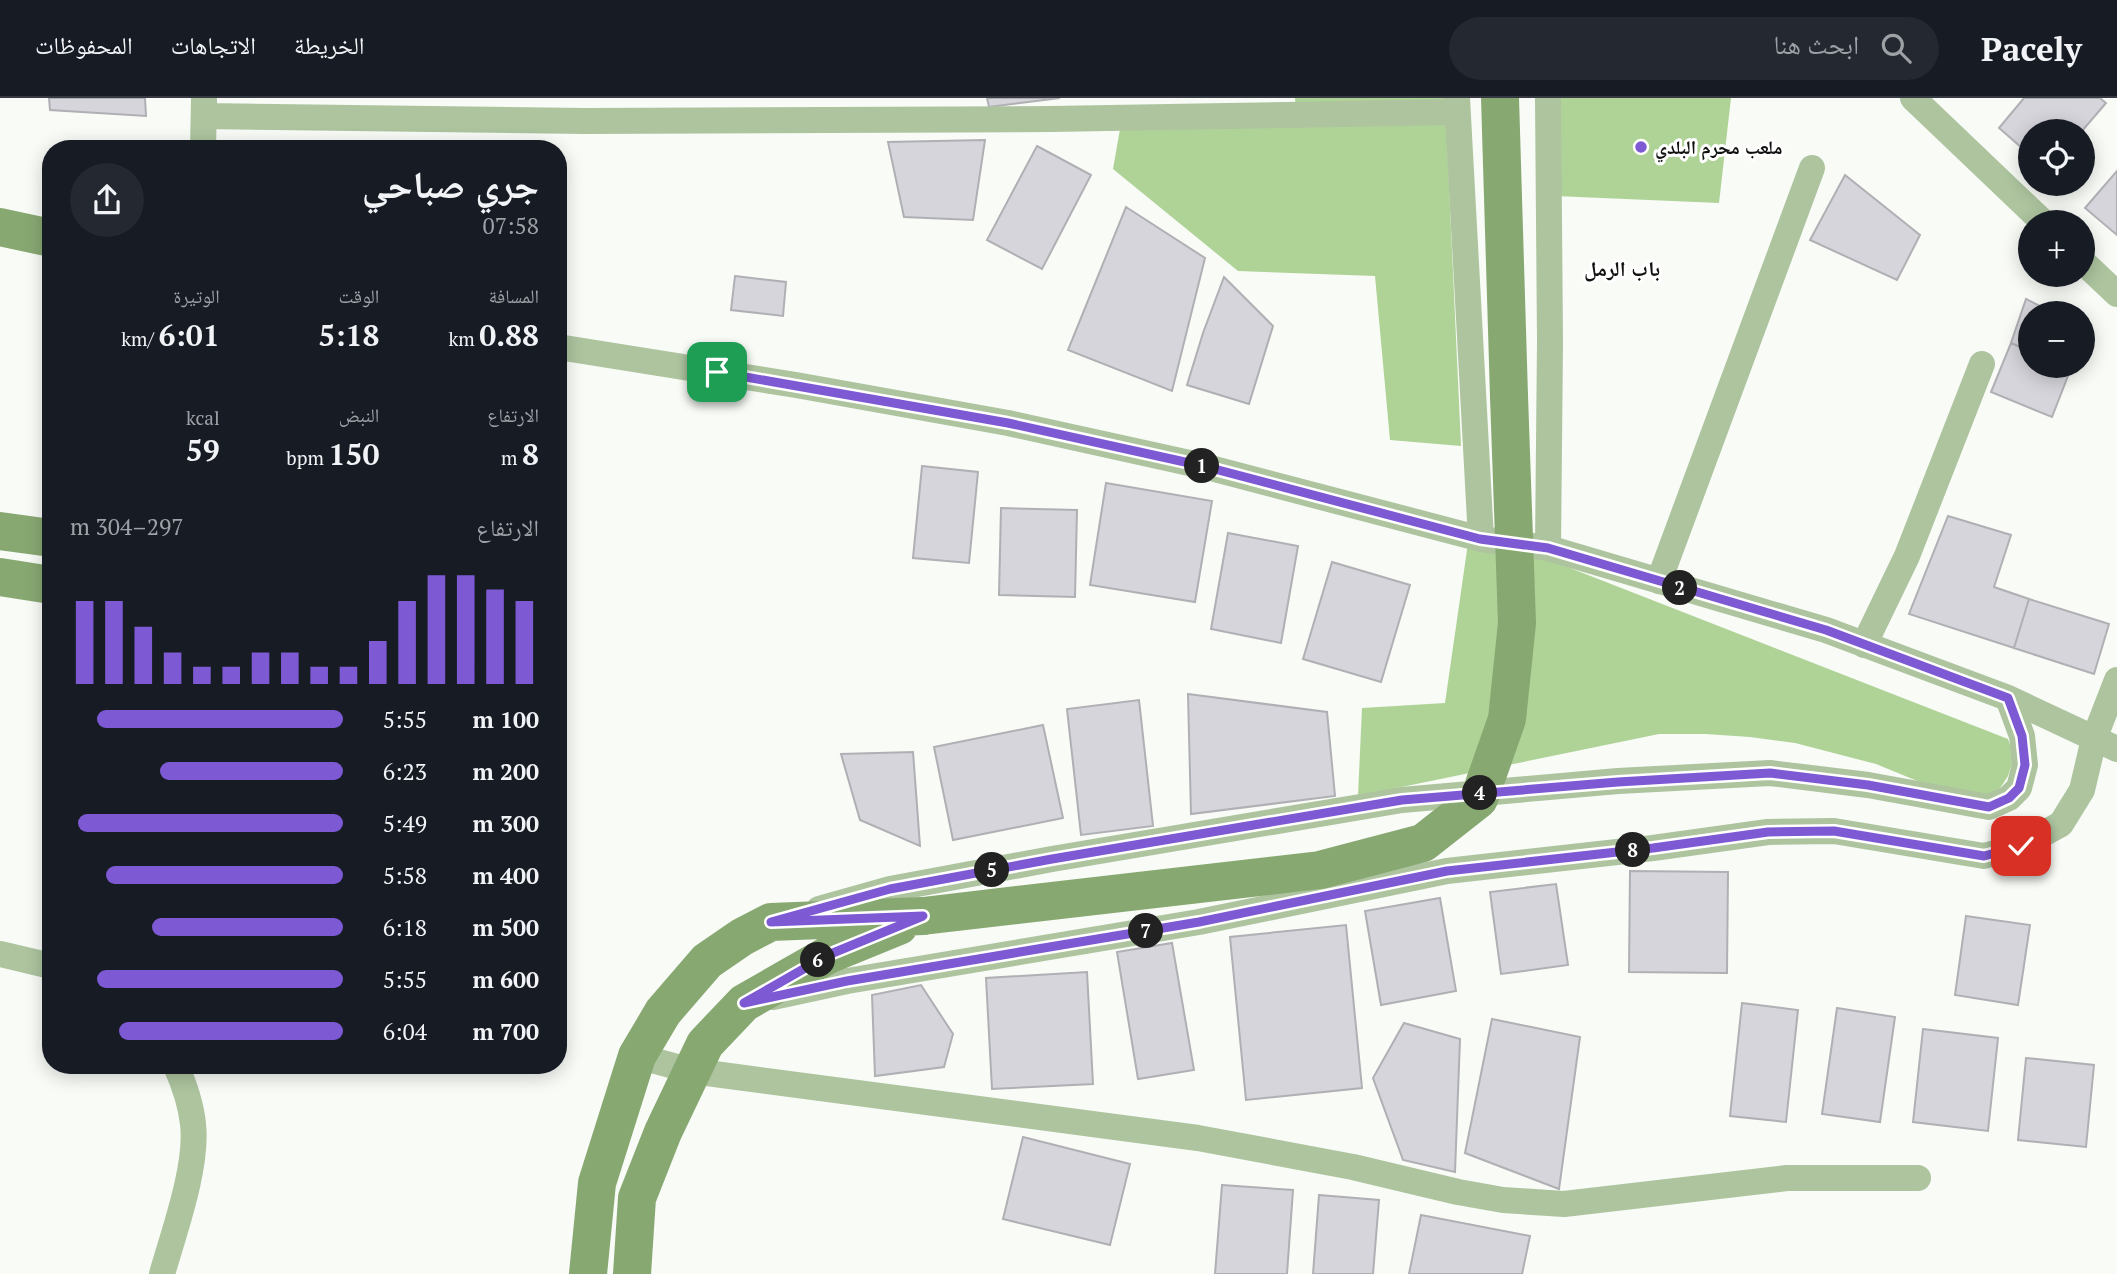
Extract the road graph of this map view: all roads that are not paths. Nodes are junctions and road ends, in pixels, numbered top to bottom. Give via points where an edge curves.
1 (1500, 98) edge
2 (1548, 98) edge
3 (1913, 98) edge
4 (1457, 105) edge
5 (204, 107) edge
6 (203, 140) edge
7 (1812, 168) dead end
8 (2030, 210) edge
9 (0, 227) edge
10 (42, 236) edge
11 (2095, 273) edge
12 (2117, 294) edge
13 (567, 348) edge
14 (1982, 364) dead end
15 (0, 531) edge
16 (42, 537) edge
17 (1480, 539) junction
18 (1548, 548) junction
19 (0, 577) edge
20 (1659, 581) junction
21 (42, 584) edge
22 (1864, 645) junction
23 (2117, 680) edge
24 (2008, 698) junction
25 (2106, 744) edge
26 (923, 916) junction
27 (771, 922) junction
28 (0, 954) edge
29 (42, 964) edge
30 (744, 1003) junction
31 (637, 1056) junction
32 (692, 1071) junction
33 (180, 1074) edge
34 (1918, 1178) dead end
35 (162, 1274) edge
36 (588, 1274) edge
37 (632, 1274) edge

1 - 26 street, bridge via 1517,623 1507,719 1479,799 1423,843 1320,870
2 - 18 street
3 - 8 street
4 - 5 street via 1050,119 585,121
4 - 17 street
5 - 6 street
7 - 20 street
9 - 10 street
11 - 12 street
13 - 17 street via 1008,423 1203,466
14 - 22 street via 1908,556
15 - 16 street
17 - 18 street
18 - 20 street
19 - 21 street
20 - 22 street
22 - 24 street
23 - 25 street
24 - 25 street
24 - 27 street via 2022,736 2025,765 2019,788 1989,807 1770,773 1402,800 890,889
25 - 30 street via 2061,824 2021,846 1984,856 1834,831 1768,832 1447,871 1199,922 847,981
26 - 27 street
26 - 30 street via 828,955
27 - 31 street via 708,961 663,1012
28 - 29 street
30 - 32 street via 705,1045
31 - 32 street
31 - 36 street via 597,1183
32 - 34 street via 1198,1138 1503,1200 1564,1204 1787,1178
32 - 37 street via 637,1198
33 - 35 street via 193,1125 190,1174

